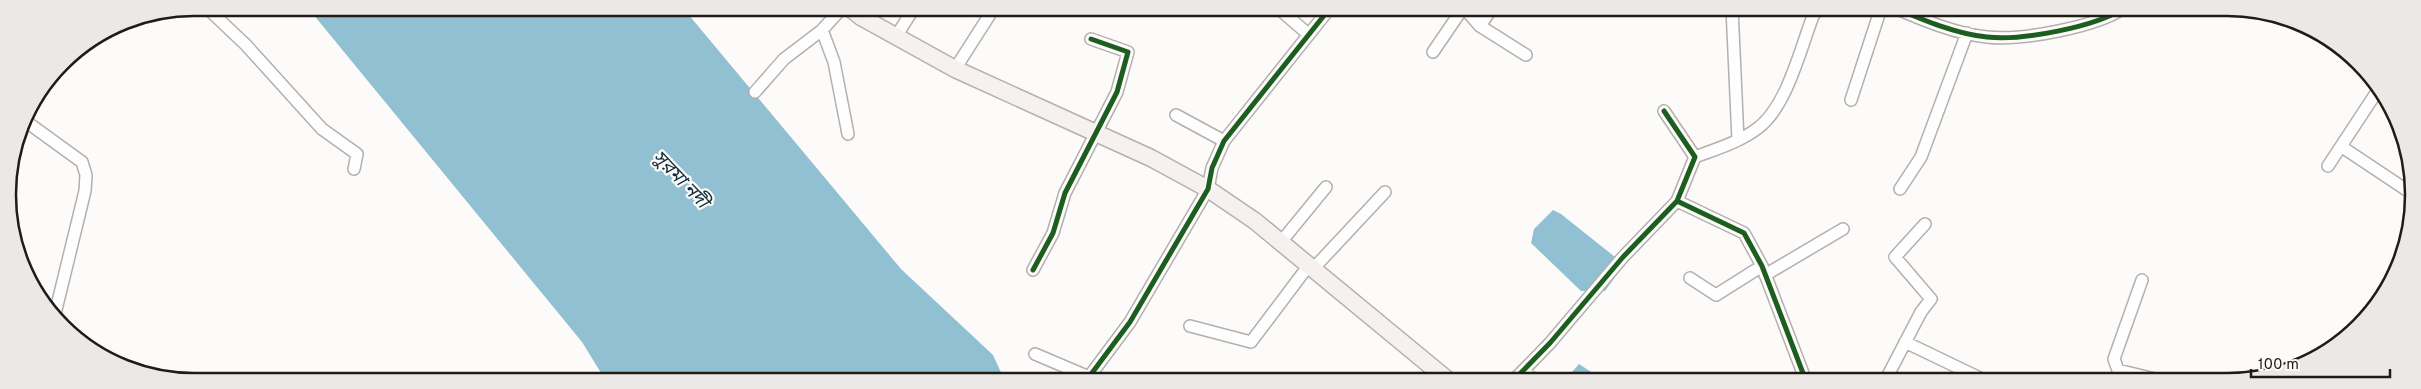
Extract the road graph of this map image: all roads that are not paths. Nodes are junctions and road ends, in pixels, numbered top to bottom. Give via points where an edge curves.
1 (215, 16) edge
2 (835, 16) edge
3 (868, 16) edge
4 (909, 16) edge
5 (989, 16) edge
6 (1287, 16) edge
7 (1323, 16) edge
8 (1458, 16) edge
9 (1471, 16) edge
10 (1487, 16) edge
11 (1732, 16) edge
12 (1813, 16) edge
13 (1878, 16) edge
14 (1918, 16) edge
15 (2108, 16) edge
16 (1480, 26) junction
17 (822, 30) junction
18 (1966, 33) junction
19 (1308, 34) junction
20 (897, 35) junction
21 (1091, 40) dead end
22 (1433, 52) dead end
23 (1526, 55) dead end
24 (955, 69) junction
25 (755, 92) dead end
26 (2375, 95) edge
27 (1851, 100) dead end
28 (1664, 111) dead end
29 (1176, 115) dead end
30 (31, 125) edge
31 (848, 134) dead end
32 (1097, 134) junction
33 (1738, 140) junction
34 (1224, 141) junction
35 (2342, 147) junction
36 (1695, 156) junction
37 (2328, 166) dead end
38 (354, 170) dead end
39 (1326, 188) dead end
40 (1208, 189) junction
41 (1900, 189) dead end
42 (2405, 189) edge
43 (1385, 192) dead end
44 (1677, 201) junction
45 (1925, 224) dead end
46 (1843, 229) dead end
47 (1281, 242) junction
48 (1311, 267) junction
49 (1033, 270) dead end
50 (1763, 270) junction
51 (1690, 278) dead end
52 (2142, 280) dead end
53 (57, 308) edge
54 (1190, 326) dead end
55 (1905, 342) junction
56 (1035, 354) dead end
57 (1524, 370) junction
58 (1075, 373) edge
59 (1092, 373) edge
60 (1439, 373) edge
61 (1521, 373) edge
62 (1527, 373) edge
63 (1803, 373) edge
64 (1889, 373) edge
65 (1969, 373) edge
66 (2130, 373) edge

1 - 38 street via 322,129 357,154
2 - 17 street
3 - 20 main road
4 - 20 street
5 - 24 street
6 - 19 street
7 - 19 street
8 - 22 street
9 - 16 street
10 - 16 street
11 - 33 street
12 - 33 street via 1774,112 1758,129
13 - 27 street
14 - 18 street
15 - 18 street via 2057,31 1994,37
16 - 23 street
17 - 25 street via 784,59
17 - 31 street via 834,62
18 - 41 street via 1921,157
19 - 34 street
20 - 24 main road
21 - 32 street via 1128,52 1117,92
24 - 32 main road
26 - 35 street
28 - 36 street
29 - 34 street
30 - 53 street via 82,162 86,175
32 - 40 main road
32 - 49 street via 1065,193 1053,233
33 - 36 street
34 - 40 street via 1212,168
35 - 37 street
35 - 42 street
36 - 44 street
39 - 47 street
40 - 47 main road
40 - 59 street via 1130,322
43 - 48 street
44 - 50 street via 1744,233
44 - 57 street
45 - 55 street via 1896,257 1931,299
46 - 50 street
47 - 48 main road
48 - 54 street via 1251,342
48 - 60 main road
50 - 51 street via 1716,295
50 - 63 street
52 - 66 street via 2114,359 2118,370
55 - 64 street
55 - 65 street
56 - 58 street
57 - 61 street
57 - 62 street

